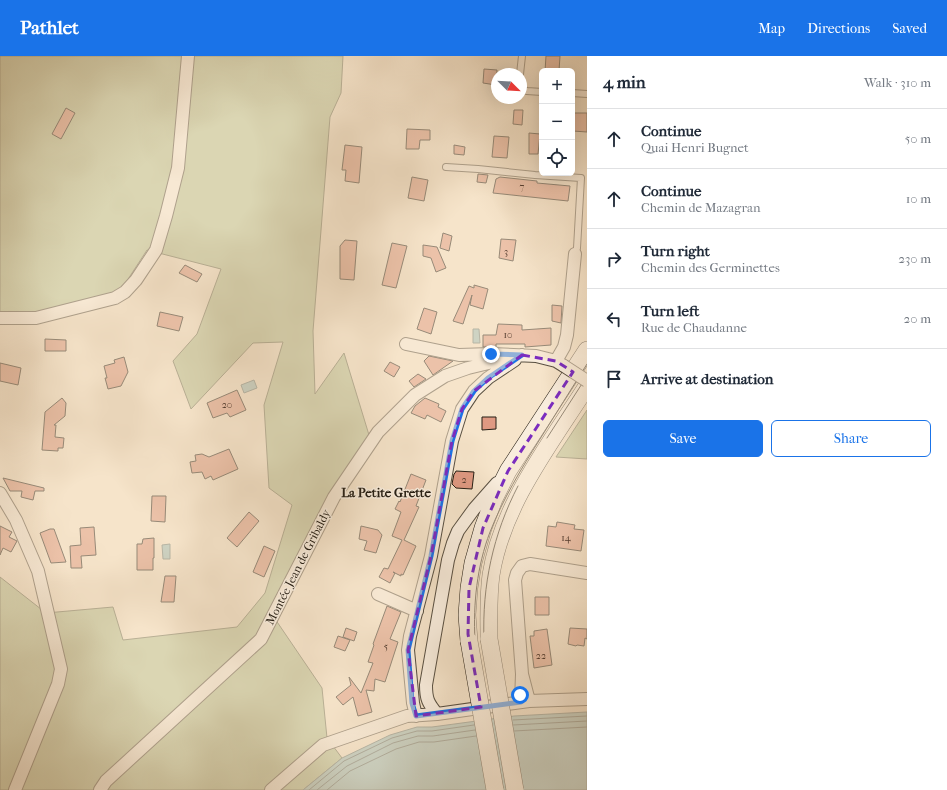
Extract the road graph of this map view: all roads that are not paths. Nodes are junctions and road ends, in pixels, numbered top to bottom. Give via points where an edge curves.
1 (188, 56) edge
2 (522, 56) edge
3 (521, 68) edge
4 (527, 91) edge
5 (539, 92) edge
6 (575, 94) edge
7 (587, 94) edge
8 (446, 167) dead end
9 (575, 254) joint
10 (0, 318) edge
11 (406, 344) dead end
12 (587, 350) edge
13 (522, 355) junction
14 (560, 363) junction
15 (587, 381) edge
16 (587, 386) edge
17 (508, 471) junction
18 (0, 493) edge
19 (587, 573) edge
20 (378, 594) dead end
21 (417, 611) junction
22 (587, 699) edge
23 (525, 701) junction
24 (438, 714) junction
25 (416, 716) junction
26 (15, 790) edge
27 (100, 790) edge
28 (271, 790) edge
29 (495, 790) edge
30 (515, 790) edge

1 - 10 street via 178,168 156,250 136,280 126,292 115,298 36,318
2 - 3 lane
4 - 5 lane
6 - 7 lane
8 - 9 lane via 581,178
9 - 14 street via 567,334
11 - 13 street via 459,355
12 - 17 main road
13 - 14 street
13 - 21 street via 488,378 474,391 462,409 452,441 431,556
13 - 27 street, Montée Jean de Gribaldy via 445,376 415,395 378,432 334,496 261,639 106,781
14 - 15 street, bridge
16 - 30 main road, bridge via 528,478 499,542 491,574 489,639
17 - 24 street via 458,531 448,560 426,685 429,704
17 - 29 main road, bridge via 494,499 473,563 467,615
18 - 26 street via 16,520 38,571 61,669 58,684
19 - 23 street via 530,564 522,566 517,573 515,580
20 - 21 street
21 - 25 street via 408,650 412,703
22 - 23 street
23 - 24 street
24 - 25 street
25 - 28 street via 407,716 323,745

